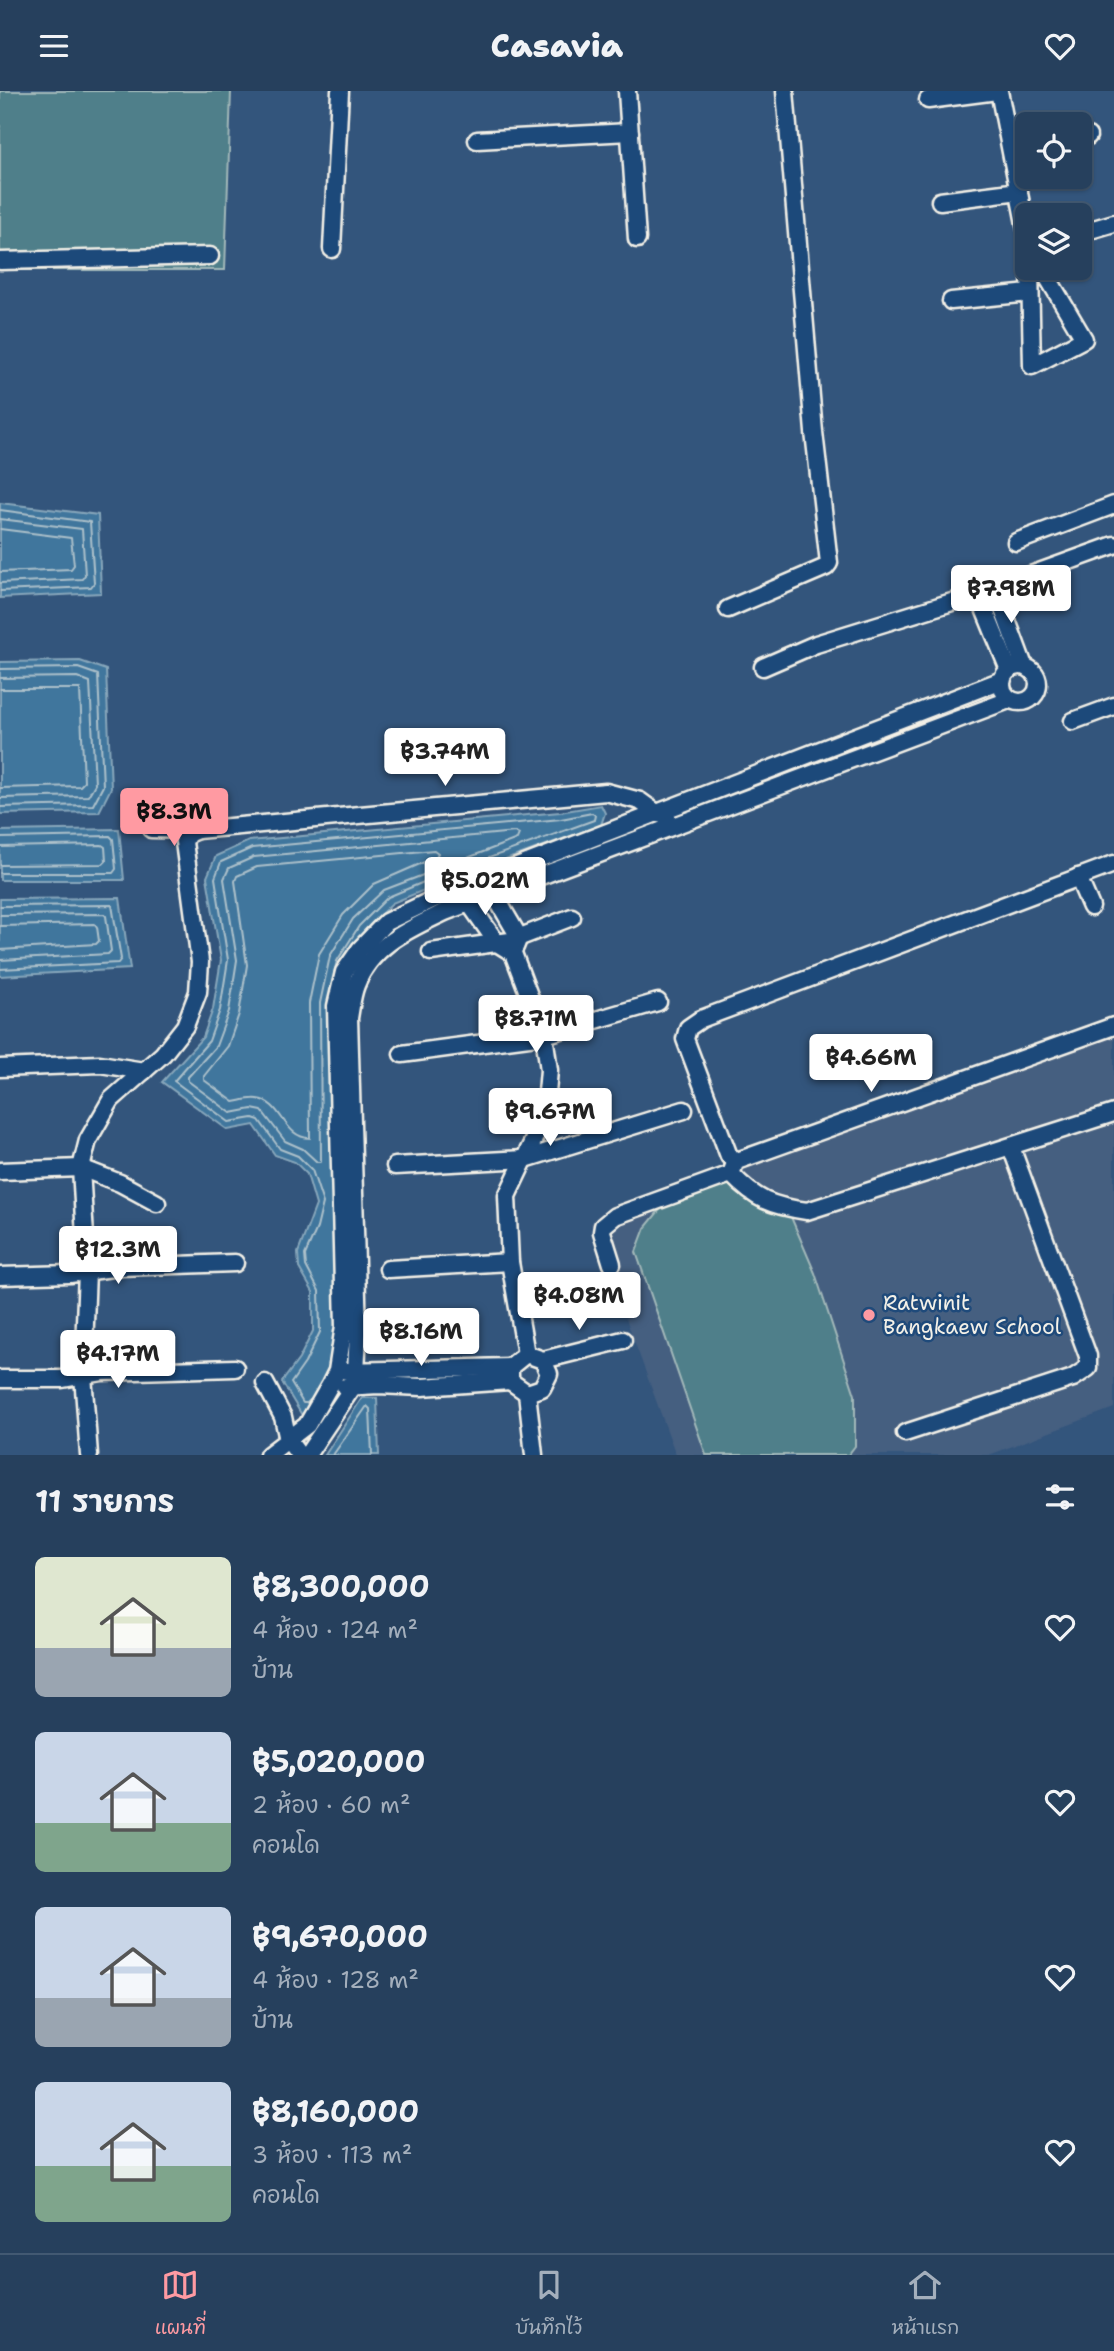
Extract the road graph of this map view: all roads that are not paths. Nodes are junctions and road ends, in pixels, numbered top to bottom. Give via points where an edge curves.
1 (340, 91) edge
2 (627, 91) edge
3 (785, 91) edge
4 (998, 91) edge
5 (928, 100) dead end
6 (630, 132) junction
7 (477, 140) dead end
8 (1015, 141) edge
9 (1019, 191) joint
10 (940, 201) dead end
11 (1021, 203) edge
12 (1114, 223) edge
13 (1092, 229) edge
14 (638, 239) dead end
15 (332, 249) dead end
16 (210, 256) dead end
17 (0, 261) edge
18 (1030, 280) edge
19 (1049, 280) edge
20 (1030, 293) junction
21 (951, 300) dead end
22 (1114, 505) edge
23 (1016, 542) dead end
24 (1114, 545) edge
25 (995, 588) junction
26 (978, 594) junction
27 (728, 608) dead end
28 (762, 667) dead end
29 (1012, 672) junction
30 (1009, 699) junction
31 (1114, 706) edge
32 (1073, 721) dead end
33 (658, 814) junction
34 (686, 822) junction
35 (151, 829) dead end
36 (197, 830) junction
37 (1114, 864) edge
38 (1078, 877) junction
39 (489, 887) junction
40 (466, 895) junction
41 (1091, 907) dead end
42 (572, 917) dead end
43 (497, 943) junction
44 (516, 945) junction
45 (431, 952) dead end
46 (658, 1002) dead end
47 (1114, 1026) edge
48 (544, 1035) junction
49 (402, 1054) dead end
50 (0, 1068) edge
51 (144, 1071) junction
52 (684, 1110) dead end
53 (1114, 1113) edge
54 (1012, 1147) junction
55 (346, 1149) junction
56 (525, 1159) junction
57 (396, 1166) dead end
58 (734, 1167) junction
59 (80, 1168) junction
60 (0, 1171) edge
61 (157, 1203) dead end
62 (510, 1262) junction
63 (235, 1263) dead end
64 (612, 1264) dead end
65 (388, 1269) dead end
66 (87, 1272) junction
67 (0, 1276) edge
68 (623, 1339) dead end
69 (526, 1354) junction
70 (543, 1360) junction
71 (236, 1368) dead end
72 (510, 1374) junction
73 (83, 1375) junction
74 (334, 1378) junction
75 (0, 1379) edge
76 (354, 1380) junction
77 (265, 1383) dead end
78 (527, 1393) junction
79 (905, 1433) dead end
80 (288, 1440) junction
81 (89, 1455) edge
82 (268, 1455) edge
83 (299, 1455) edge
84 (307, 1455) edge
85 (534, 1455) edge

1 - 15 street
2 - 6 street
3 - 27 street via 829,563
4 - 5 street
4 - 8 street
6 - 7 street
6 - 14 street
9 - 10 street
9 - 11 street
12 - 13 street
16 - 17 street
18 - 20 street
19 - 20 street via 1084,339 1031,366
20 - 21 street
22 - 23 street
24 - 25 street
25 - 26 street
25 - 29 street
26 - 28 street via 816,644
26 - 29 street
29 - 30 street via 1003,691
29 - 30 street via 1036,675 1038,689 1023,703
29 - 33 street
30 - 34 street
31 - 32 street
33 - 34 street
33 - 36 street via 640,801 606,792
33 - 39 street
34 - 39 street
35 - 36 street
36 - 51 street via 184,842 200,963 198,992 185,1026
37 - 38 street
38 - 41 street
38 - 58 street via 688,1027 685,1039
39 - 40 street
39 - 44 street
40 - 43 street
40 - 55 street via 386,922 344,972 336,1006
42 - 44 street
43 - 44 street
43 - 45 street
44 - 48 street
46 - 48 street
47 - 58 street
48 - 49 street
48 - 56 street via 549,1070 545,1104
50 - 51 street via 100,1064
51 - 59 street via 111,1100 88,1140
52 - 56 street
53 - 54 street
54 - 58 street via 807,1211 781,1207 751,1194
54 - 79 street via 1088,1356 1088,1368 1073,1378
55 - 74 street via 344,1326
55 - 76 street via 358,1333
56 - 57 street
56 - 62 street via 507,1196
58 - 64 street via 608,1221 602,1232
59 - 60 street
59 - 61 street
59 - 66 street
62 - 65 street
62 - 69 street
63 - 66 street
66 - 67 street
66 - 73 street
68 - 70 street
69 - 70 street
69 - 72 street
70 - 78 street via 549,1374 542,1388
71 - 73 street
72 - 76 street
72 - 78 street
73 - 75 street
73 - 81 street
74 - 76 street
74 - 80 street via 307,1425
76 - 84 street
77 - 80 street via 283,1417
78 - 85 street
80 - 82 street
80 - 83 street

